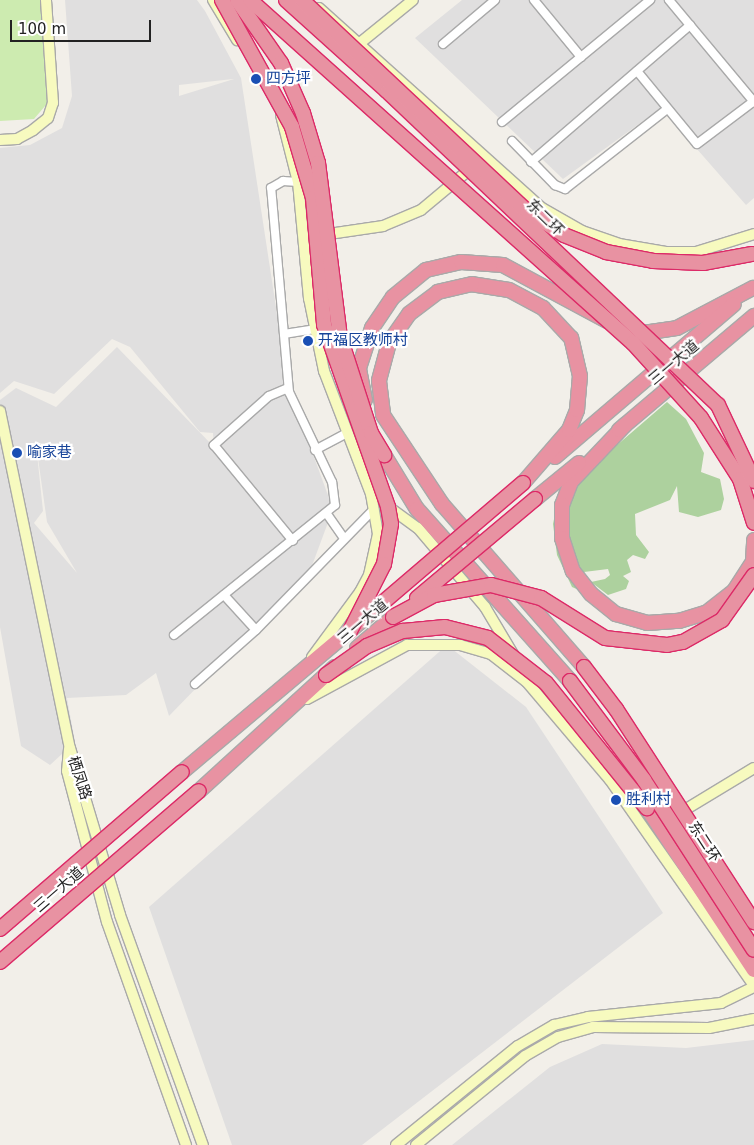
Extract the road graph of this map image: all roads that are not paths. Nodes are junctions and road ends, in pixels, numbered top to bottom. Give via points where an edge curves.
1 (46, 0) edge
2 (213, 0) edge
3 (222, 0) edge
4 (237, 0) edge
5 (250, 0) edge
6 (286, 0) edge
7 (302, 0) edge
8 (310, 0) edge
9 (413, 0) edge
10 (495, 0) edge
11 (534, 0) edge
12 (650, 0) edge
13 (669, 0) edge
14 (690, 25) junction
15 (360, 43) junction
16 (443, 44) dead end
17 (580, 57) junction
18 (637, 71) junction
19 (753, 99) edge
20 (666, 108) junction
21 (502, 122) dead end
22 (0, 140) edge
23 (512, 141) dead end
24 (484, 157) junction
25 (531, 162) junction
26 (298, 182) junction
27 (754, 234) edge
28 (304, 237) junction
29 (753, 254) edge
30 (754, 287) edge
31 (754, 316) edge
32 (315, 329) junction
33 (284, 334) junction
34 (288, 388) junction
35 (0, 411) edge
36 (625, 425) junction
37 (347, 433) junction
38 (371, 433) junction
39 (315, 450) junction
40 (754, 481) edge
41 (523, 483) junction
42 (371, 494) junction
43 (374, 509) junction
44 (326, 514) junction
45 (754, 523) edge
46 (343, 537) junction
47 (754, 540) edge
48 (293, 541) junction
49 (754, 575) edge
50 (224, 595) junction
51 (393, 617) junction
52 (256, 630) junction
53 (350, 631) junction
54 (174, 635) dead end
55 (326, 675) junction
56 (296, 677) junction
57 (527, 682) junction
58 (195, 684) dead end
59 (293, 709) junction
60 (70, 748) junction
61 (754, 768) edge
62 (654, 828) junction
63 (754, 922) edge
64 (0, 929) edge
65 (754, 950) edge
66 (0, 962) edge
67 (754, 970) edge
68 (754, 986) edge
69 (754, 1019) edge
70 (186, 1145) edge
71 (203, 1145) edge
72 (396, 1145) edge
73 (416, 1145) edge

1 - 22 street via 53,104 48,118 34,130 17,139
2 - 26 street via 280,112
3 - 53 highway, bridge via 292,127 313,198 324,325 388,507 391,524 384,564
4 - 38 highway, bridge via 281,63 303,113 318,163 340,337
5 - 45 highway, bridge via 633,343 701,418 740,479
6 - 40 highway, 东二环, bridge via 387,90 718,406
7 - 29 highway, bridge via 527,210 564,235 606,252 653,261 703,263
8 - 15 street
9 - 15 street
10 - 16 street
11 - 17 street
12 - 17 street
13 - 14 street
14 - 18 street
14 - 19 street
15 - 24 street
17 - 21 street
18 - 20 street
18 - 25 street
19 - 20 street via 701,144
20 - 25 street via 570,187 560,188
23 - 25 street
24 - 27 street via 542,208 619,244 696,252
24 - 28 street via 440,197 403,219 357,232
26 - 28 street
26 - 33 street via 283,182 271,188
28 - 32 street
30 - 38 highway, bridge via 677,328 641,336 575,307 504,265 461,262 426,270 392,297 372,328 359,368
30 - 41 highway, 三一大道
31 - 36 highway, 三一大道
32 - 33 street
32 - 37 street via 332,396
33 - 34 street
34 - 39 street
34 - 48 street via 269,396 214,445
35 - 60 street
36 - 47 highway via 571,482 562,505 562,538 573,571 591,594 616,614 647,623 679,621 706,613 734,591 753,562
36 - 51 highway, 三一大道, bridge
37 - 39 street
37 - 42 street
38 - 65 highway, 东二环, bridge via 417,509 570,681 644,780
39 - 44 street via 334,489 335,505
41 - 53 highway, 三一大道, bridge
41 - 63 highway, bridge via 569,430 577,410 580,376 571,338 543,308 509,290 472,284 438,292 409,314 389,343 378,381 383,415 392,434 437,496 584,667 616,709
42 - 43 street
42 - 57 street via 418,528 478,600
43 - 46 street
43 - 56 street via 378,534 369,575
44 - 46 street
44 - 48 street
46 - 52 street
48 - 50 street
49 - 51 highway, bridge via 722,620 683,642 667,645 623,643 605,638 541,598 491,585 434,594
50 - 52 street
50 - 54 street
51 - 55 highway, 三一大道, bridge
52 - 58 street
53 - 56 highway, 三一大道
55 - 59 highway, 三一大道
55 - 62 highway, bridge via 367,646 403,632 445,627 488,638 546,682 647,808
56 - 64 highway, 三一大道, bridge
57 - 59 street via 491,654 460,645 408,645
57 - 62 street
59 - 66 highway, 三一大道, bridge
60 - 70 street, 栖凤路 via 66,770 107,922
60 - 71 street, 栖凤路 via 124,924
61 - 62 street
62 - 67 highway
62 - 68 street
68 - 72 street via 721,1003 588,1016 554,1025 518,1046
69 - 73 street via 709,1028 593,1027 564,1035 524,1056

